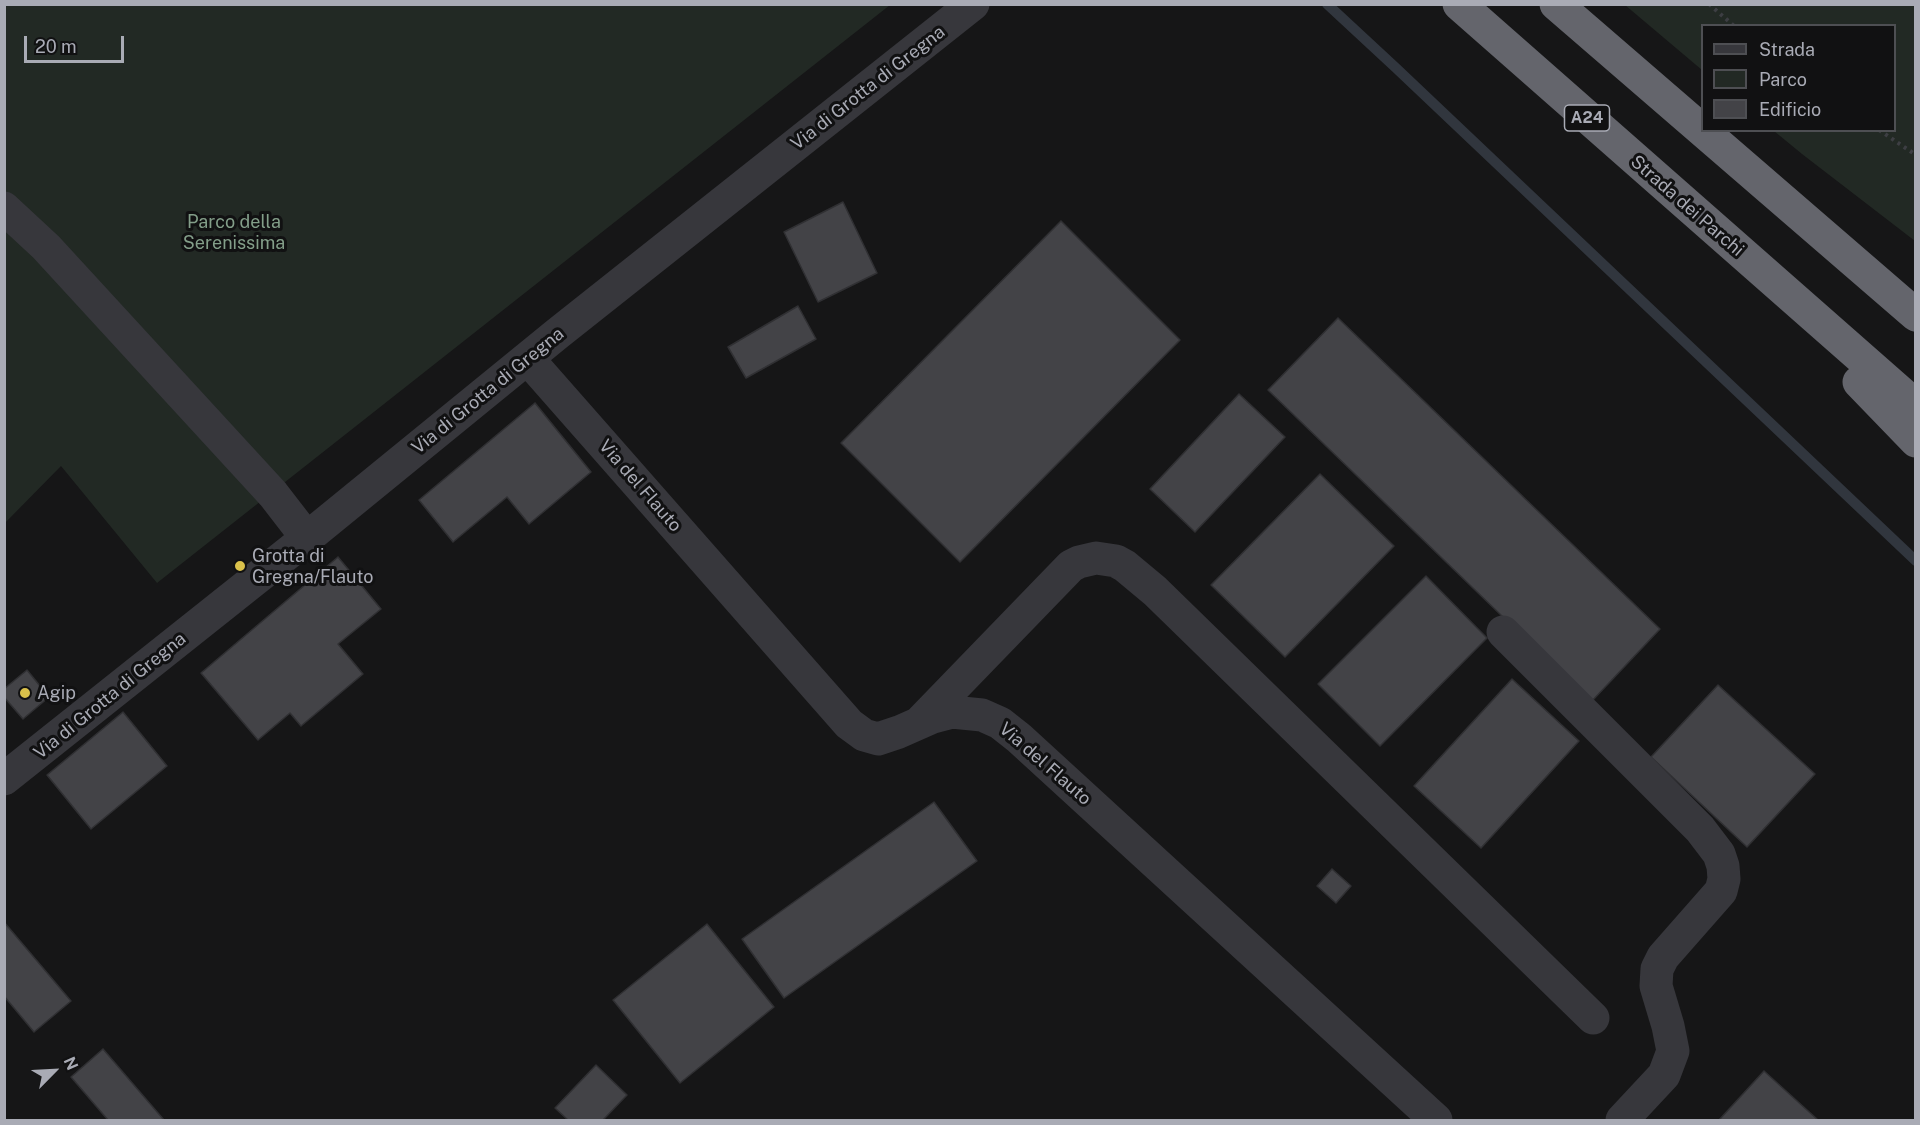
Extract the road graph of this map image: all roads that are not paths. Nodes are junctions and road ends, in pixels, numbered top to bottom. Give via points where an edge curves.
1 (973, 4) edge
2 (1459, 4) edge
3 (1556, 4) edge
4 (1701, 131) edge
5 (1702, 132) edge
6 (1742, 167) junction
7 (4, 208) edge
8 (1715, 230) junction
9 (1916, 295) edge
10 (1916, 315) edge
11 (528, 359) junction
12 (1916, 406) edge
13 (1916, 441) edge
14 (307, 538) junction
15 (1503, 632) dead end
16 (917, 724) junction
17 (4, 779) edge
18 (1593, 1018) dead end
19 (1436, 1120) edge
20 (1622, 1120) edge

1 - 11 street, Via di Grotta di Gregna
2 - 8 highway, Strada dei Parchi / A24
3 - 4 highway
5 - 6 highway
6 - 9 highway
6 - 10 highway
7 - 14 street via 46,247 265,485
8 - 12 highway, Strada dei Parchi / A24
8 - 13 highway
11 - 14 street, Via di Grotta di Gregna
11 - 16 street, Via del Flauto via 849,724 864,735 878,738
14 - 17 street, Via di Grotta di Gregna
15 - 20 street via 1700,829 1719,854 1723,867 1721,891 1657,969 1656,986 1673,1051 1664,1075
16 - 18 street via 1071,566 1096,558 1116,561 1155,591
16 - 19 street, Via del Flauto via 944,714 968,712 1011,730

